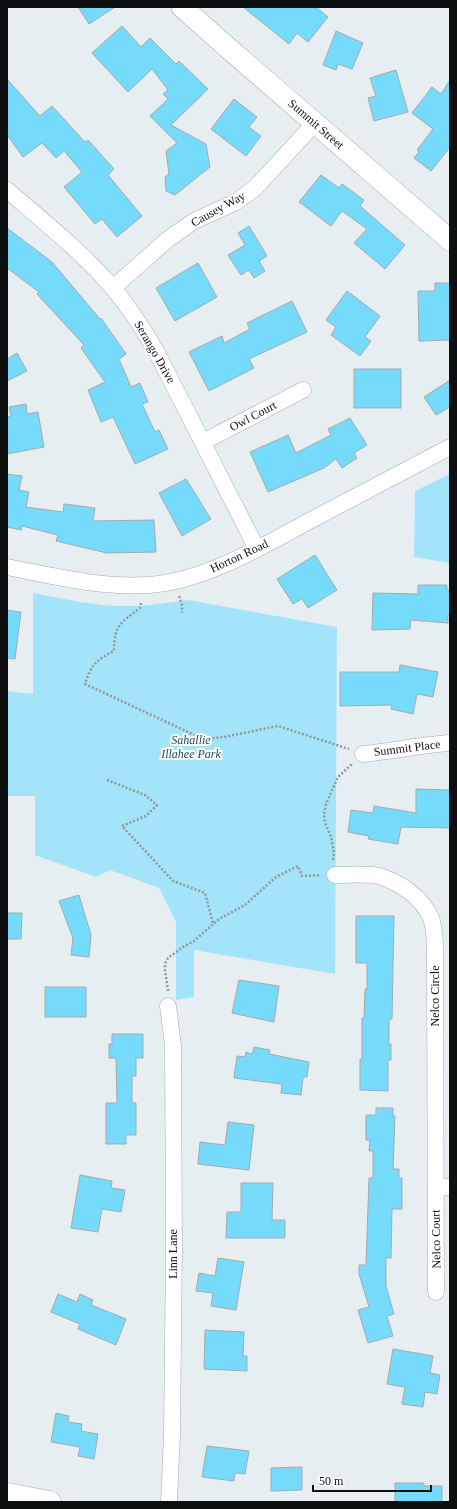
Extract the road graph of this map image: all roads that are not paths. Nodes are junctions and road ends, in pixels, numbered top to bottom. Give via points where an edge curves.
1 (182, 7) edge
2 (315, 123) junction
3 (7, 190) edge
4 (450, 240) edge
5 (113, 288) junction
6 (303, 390) dead end
7 (203, 442) junction
8 (450, 447) edge
9 (257, 549) junction
10 (7, 567) edge
11 (450, 743) edge
12 (363, 754) road end
13 (335, 875) road end
14 (168, 1006) road end
15 (443, 1187) edge
16 (436, 1292) dead end
17 (7, 1494) edge
18 (36, 1501) edge
19 (169, 1502) edge

1 - 2 street, Summit Street
2 - 4 street, Summit Street
2 - 5 street, Causey Way via 255,188 236,202 194,221 172,236
3 - 5 street, Serango Drive via 83,256
5 - 7 street, Serango Drive via 140,324 157,353
6 - 7 street, Owl Court
7 - 9 street, Serango Drive
8 - 9 street, Horton Road
9 - 10 street, Horton Road via 205,572 149,585 112,585
11 - 12 street, Summit Place
13 - 15 street, Nelco Circle via 377,876 395,882 409,891 431,918 435,954
14 - 19 street, Linn Lane via 173,1046 174,1247
15 - 16 street, Nelco Court
17 - 18 main road

